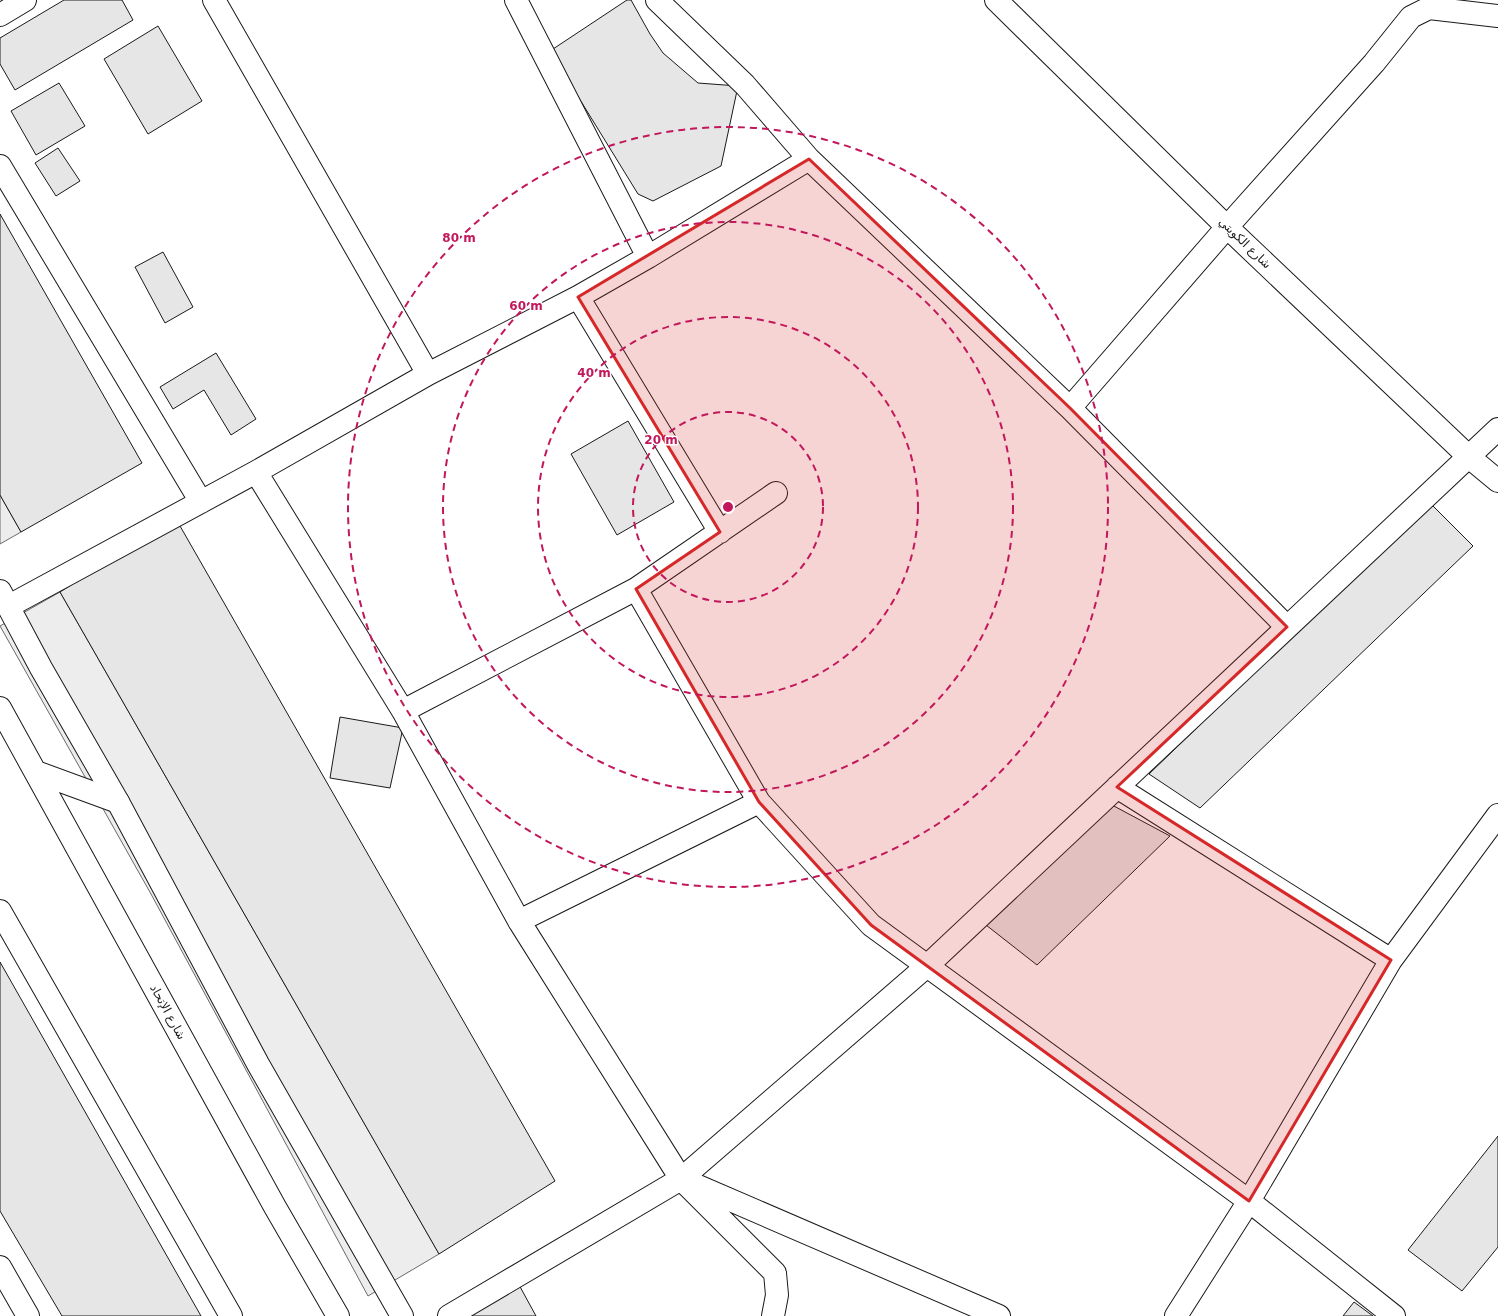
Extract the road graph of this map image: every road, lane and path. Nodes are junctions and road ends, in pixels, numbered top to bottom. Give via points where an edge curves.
1 (25, 0) edge
2 (214, 0) edge
3 (516, 0) edge
4 (657, 0) edge
5 (996, 0) edge
6 (1480, 10) edge
7 (0, 15) edge
8 (809, 159) junction
9 (0, 166) edge
10 (1227, 227) junction
11 (648, 257) junction
12 (578, 296) junction
13 (428, 374) junction
14 (1070, 408) junction
15 (1498, 429) edge
16 (1469, 457) junction
17 (256, 472) junction
18 (1498, 481) edge
19 (776, 493) dead end
20 (201, 502) junction
21 (720, 532) junction
22 (636, 589) junction
23 (4, 599) edge
24 (1287, 627) junction
25 (0, 708) edge
26 (403, 710) junction
27 (36, 772) junction
28 (1117, 787) junction
29 (118, 802) junction
30 (758, 802) junction
31 (1498, 815) edge
32 (0, 911) edge
33 (519, 921) junction
34 (1391, 960) junction
35 (927, 966) junction
36 (681, 1179) junction
37 (1249, 1201) junction
38 (0, 1267) edge
39 (28, 1316) edge
40 (231, 1316) edge
41 (338, 1316) edge
42 (402, 1316) edge
43 (449, 1316) edge
44 (773, 1316) edge
45 (999, 1316) edge
46 (1176, 1316) edge
47 (1394, 1316) edge

1 - 7 street
2 - 13 street
3 - 11 street
4 - 8 street via 745,85
5 - 10 street, شارع الكويتي
6 - 10 street via 1429,8 1411,17 1374,63
8 - 11 street
8 - 14 street
9 - 20 street
10 - 14 street
10 - 16 street, شارع الكويتي
11 - 12 street
12 - 13 street
12 - 21 street
13 - 17 street
14 - 24 street
15 - 16 street
16 - 18 street, شارع الكويتي
16 - 24 street
17 - 20 street
17 - 26 street
19 - 21 street
20 - 23 street
21 - 22 street
22 - 26 street
22 - 30 street
23 - 29 street
24 - 28 street
25 - 27 street, شارع الإتحاد
26 - 33 street
27 - 29 street
27 - 41 street, شارع الإتحاد via 275,1207
28 - 34 street
28 - 35 street
29 - 42 street via 258,1064
30 - 33 street
30 - 35 street via 871,925
31 - 34 street
32 - 40 street
33 - 36 street
34 - 37 street
35 - 36 street
35 - 37 street
36 - 43 street
36 - 44 street via 775,1274 777,1295
36 - 45 street
37 - 46 street
37 - 47 street
38 - 39 street

